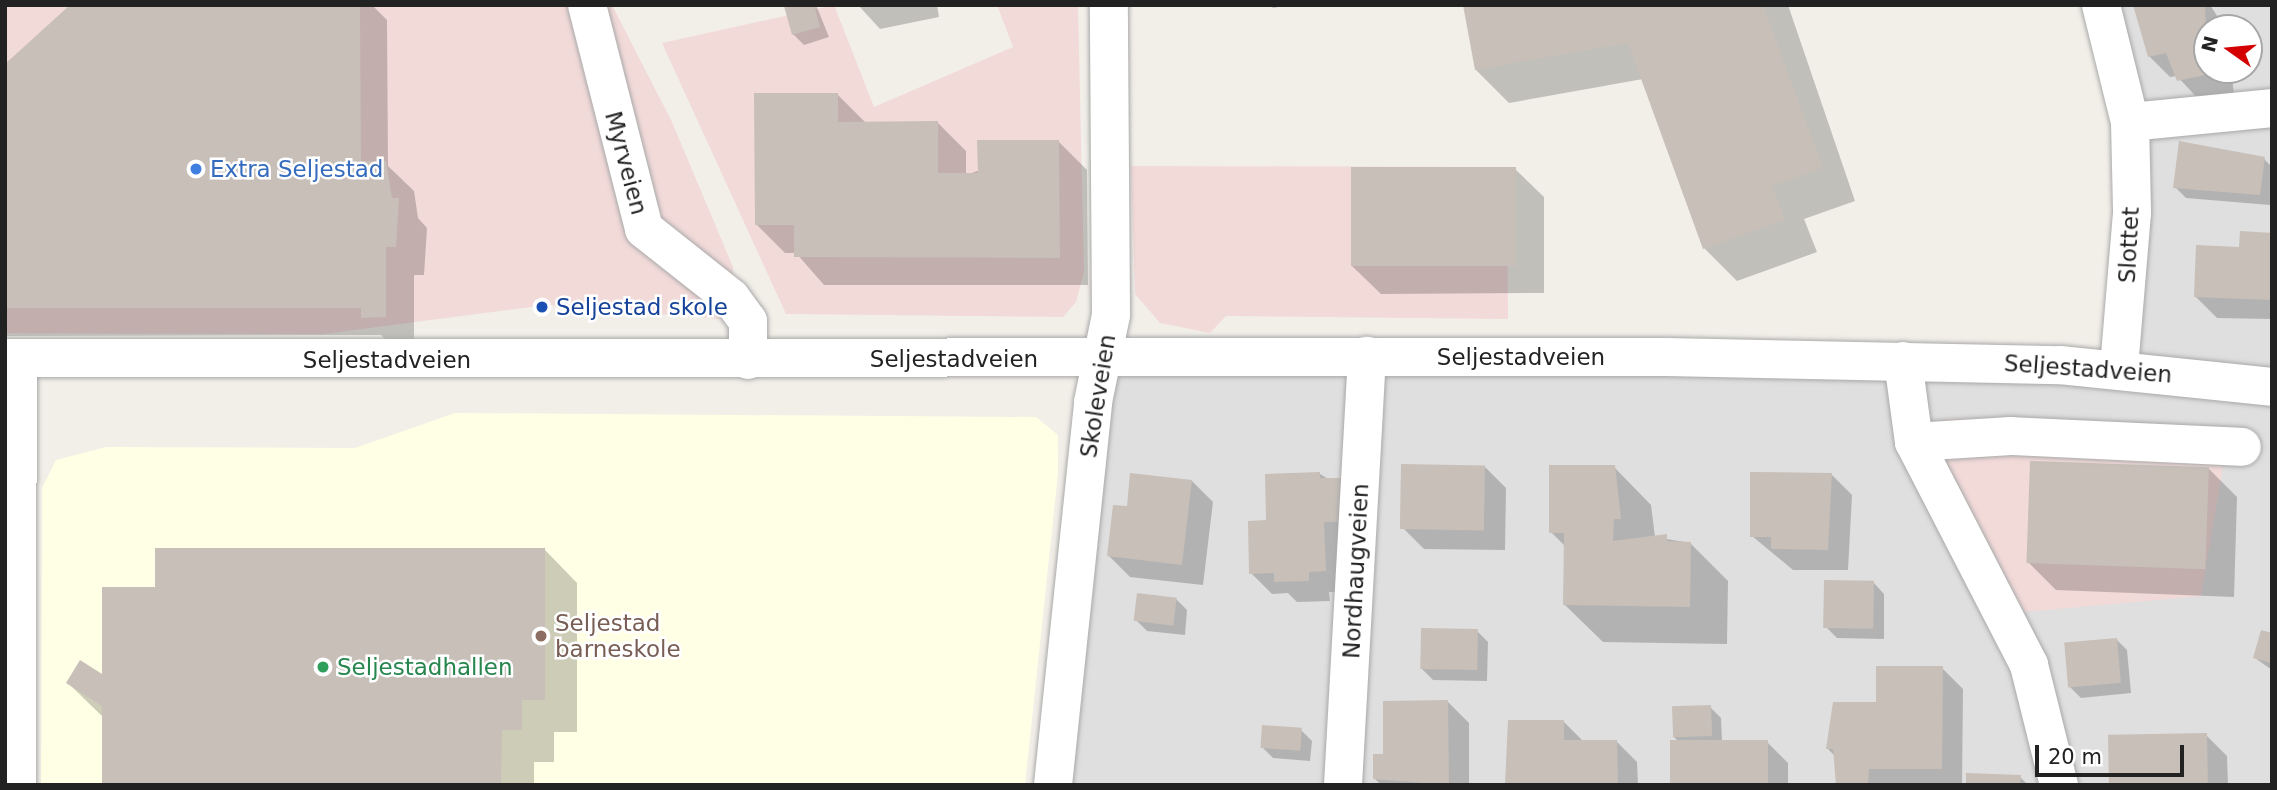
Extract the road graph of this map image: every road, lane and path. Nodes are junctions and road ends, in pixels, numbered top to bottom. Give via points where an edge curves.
1 (587, 5) edge
2 (1109, 5) edge
3 (2101, 5) edge
4 (2272, 108) edge
5 (2130, 121) junction
6 (1367, 356) junction
7 (12, 358) edge
8 (748, 359) junction
9 (1101, 359) junction
10 (1903, 361) junction
11 (2119, 368) junction
12 (2272, 387) edge
13 (1914, 442) junction
14 (2242, 446) dead end
15 (17, 785) edge
16 (1053, 785) edge
17 (1343, 785) edge
18 (2059, 785) edge

1 - 8 street, Myrveien via 645,229 731,298 748,321
2 - 9 street, Skoleveien via 1111,315
3 - 5 street, Slottet
4 - 5 street
5 - 11 street, Slottet via 2132,213
6 - 9 street, Seljestadveien
6 - 10 street, Seljestadveien
6 - 17 street, Nordhaugveien
7 - 8 street, Seljestadveien
7 - 15 street
8 - 9 street, Seljestadveien
9 - 16 street, Skoleveien
10 - 11 street, Seljestadveien
10 - 13 street
11 - 12 street, Seljestadveien
13 - 14 street via 2011,436
13 - 18 street via 2029,665

